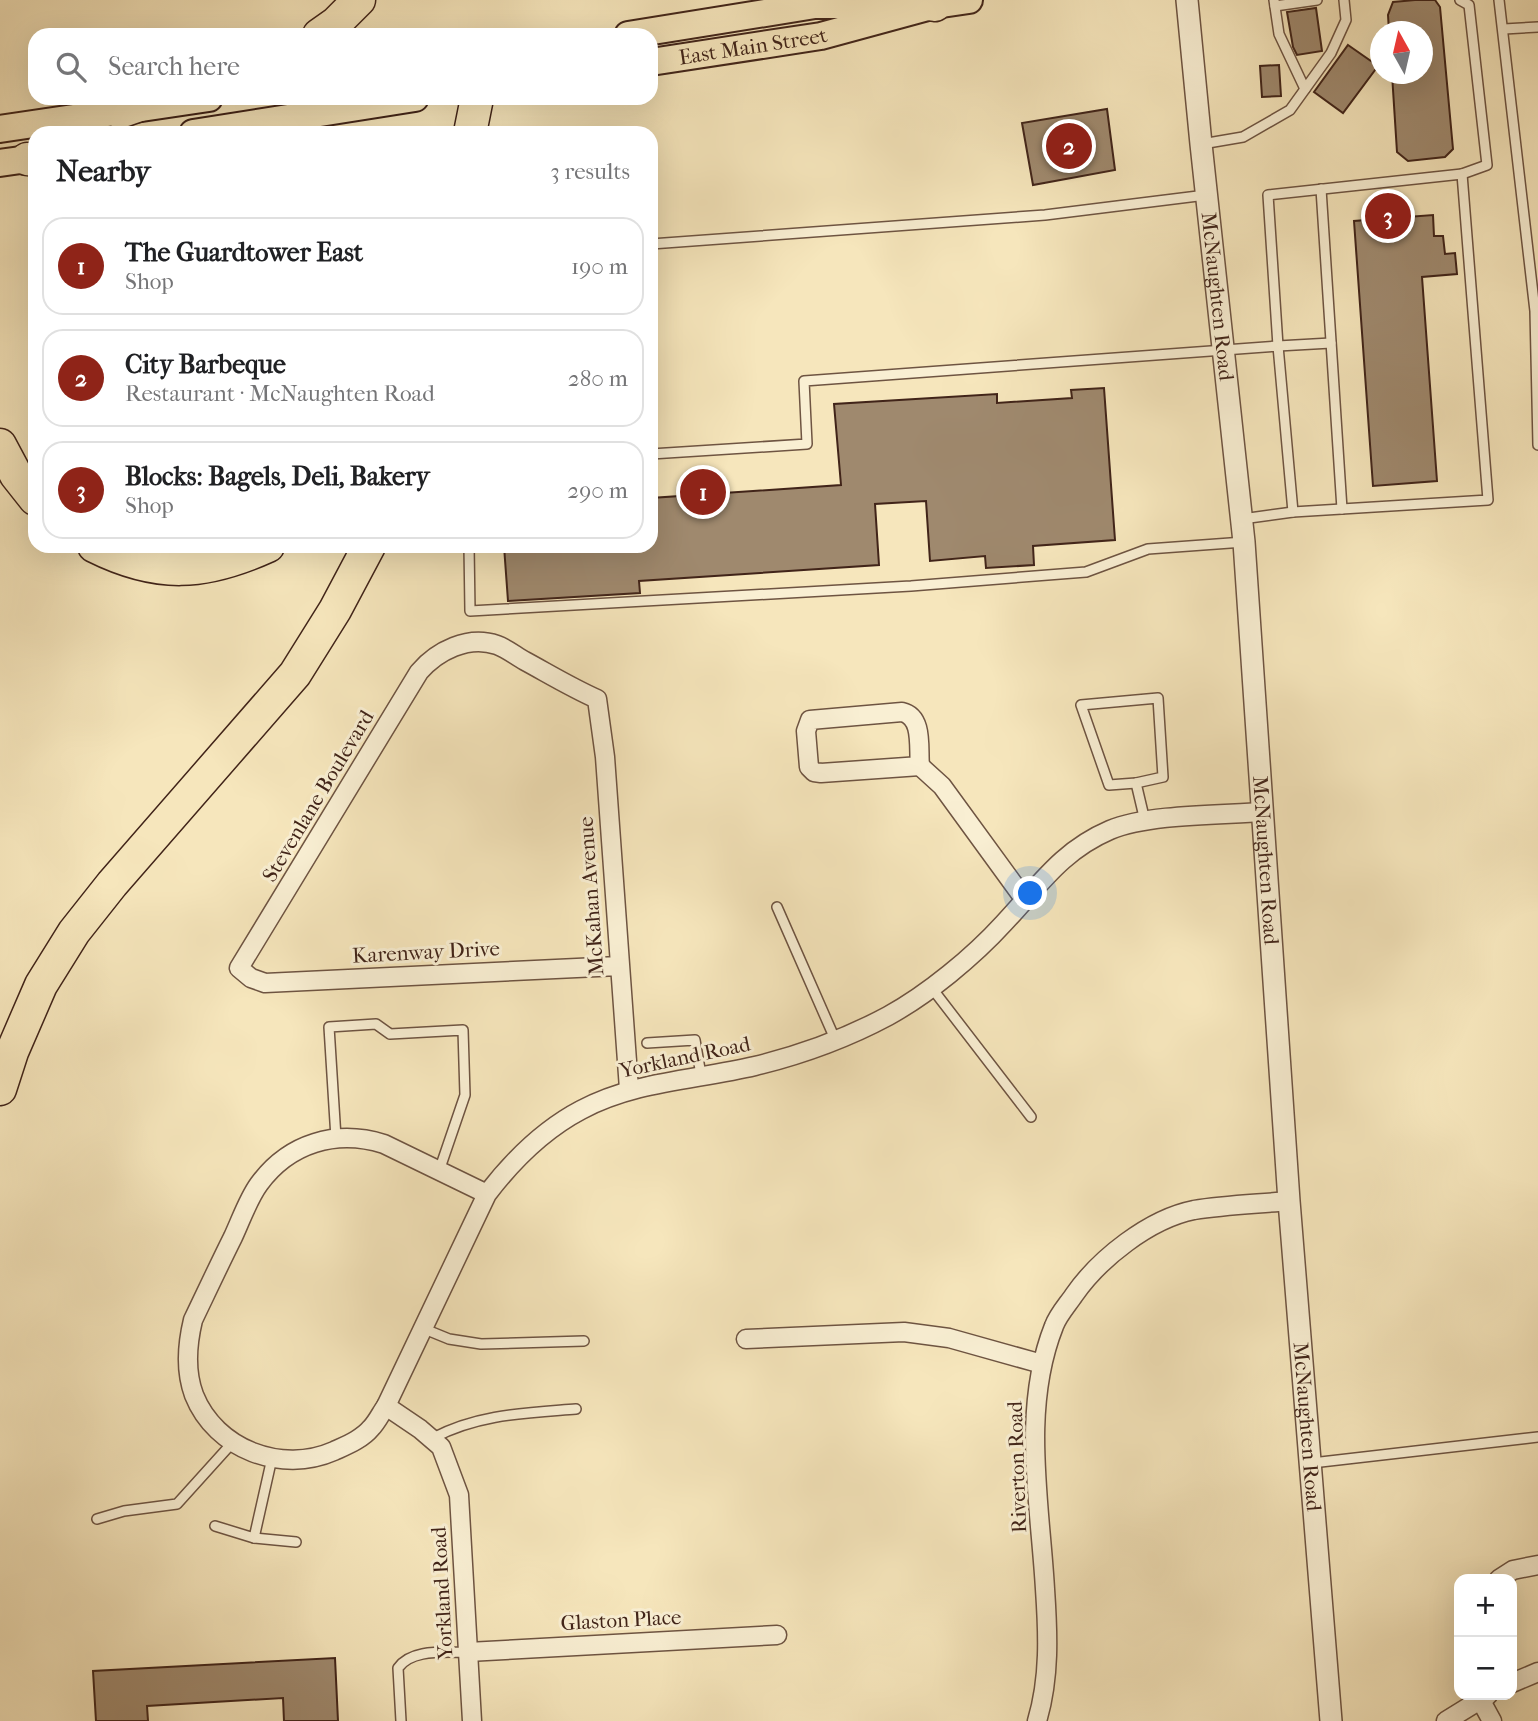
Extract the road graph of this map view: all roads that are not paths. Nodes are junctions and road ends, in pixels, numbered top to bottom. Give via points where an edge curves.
1 (359, 0) edge
2 (899, 0) edge
3 (969, 0) edge
4 (1187, 0) edge
5 (1317, 0) edge
6 (1343, 0) edge
7 (1460, 0) edge
8 (1499, 0) edge
9 (1275, 3) edge
10 (935, 5) junction
11 (1538, 27) edge
12 (329, 28) edge
13 (1504, 29) junction
14 (658, 30) edge
15 (658, 61) edge
16 (1305, 89) junction
17 (140, 105) edge
18 (164, 105) edge
19 (371, 105) edge
20 (476, 105) edge
21 (120, 112) junction
22 (237, 126) edge
23 (471, 126) edge
24 (9, 128) edge
25 (1201, 144) junction
26 (1462, 174) junction
27 (1321, 189) junction
28 (1206, 195) junction
29 (658, 243) edge
30 (1536, 296) edge
31 (1331, 343) junction
32 (1278, 346) junction
33 (1224, 348) junction
34 (1537, 429) edge
35 (0, 445) edge
36 (1538, 445) edge
37 (658, 454) edge
38 (28, 490) edge
39 (1342, 509) junction
40 (1293, 512) junction
41 (1242, 519) junction
42 (1244, 542) junction
43 (112, 553) edge
44 (252, 553) edge
45 (365, 553) edge
46 (469, 553) edge
47 (440, 652) joint
48 (920, 766) junction
49 (1136, 783) junction
50 (1262, 811) junction
51 (1145, 821) junction
52 (1025, 900) junction
53 (777, 907) dead end
54 (619, 965) junction
55 (239, 968) joint
56 (931, 987) junction
57 (835, 1040) junction
58 (647, 1044) dead end
59 (701, 1075) junction
60 (0, 1089) edge
61 (629, 1089) junction
62 (1031, 1117) dead end
63 (336, 1138) junction
64 (439, 1171) junction
65 (487, 1194) junction
66 (1289, 1202) junction
67 (422, 1328) junction
68 (746, 1339) dead end
69 (584, 1341) dead end
70 (1042, 1364) junction
71 (386, 1406) junction
72 (576, 1409) dead end
73 (1538, 1437) edge
74 (433, 1438) junction
75 (233, 1442) junction
76 (272, 1458) junction
77 (1310, 1463) junction
78 (97, 1519) dead end
79 (215, 1526) dead end
80 (254, 1538) junction
81 (296, 1542) dead end
82 (1538, 1565) edge
83 (1507, 1574) edge
84 (777, 1635) dead end
85 (468, 1652) junction
86 (1538, 1672) edge
87 (1517, 1682) edge
88 (1479, 1700) edge
89 (1485, 1700) edge
90 (401, 1721) edge
91 (472, 1721) edge
92 (1037, 1721) edge
93 (1331, 1721) edge
94 (1446, 1721) edge
95 (1492, 1721) edge

1 - 12 highway
2 - 10 highway
3 - 10 main road, East Main Street
4 - 25 street, McNaughten Road
5 - 9 lane
6 - 16 lane via 1346,20
7 - 26 lane via 1469,5 1486,165
8 - 13 lane
9 - 16 lane via 1279,34
10 - 14 main road, East Main Street via 815,5
10 - 15 main road, East Main Street via 821,36
11 - 13 lane
13 - 30 lane
16 - 25 lane via 1290,110 1243,137
17 - 21 highway
18 - 21 main road
19 - 22 main road
20 - 23 highway
21 - 24 main road
25 - 28 street, McNaughten Road
26 - 27 lane
26 - 39 lane via 1488,500
27 - 31 lane
27 - 32 lane via 1268,195
28 - 29 lane via 1045,215
28 - 33 street, McNaughten Road
30 - 34 lane
31 - 32 lane
31 - 39 lane
32 - 33 lane
32 - 40 lane
33 - 37 lane via 804,380 807,444
33 - 41 street, McNaughten Road
34 - 36 lane
35 - 38 highway
39 - 40 lane
40 - 41 lane
41 - 42 street, McNaughten Road
42 - 46 lane via 1148,549 1086,572 470,611
42 - 50 street, McNaughten Road
43 - 44 highway via 139,564 181,569 234,561
45 - 60 highway via 295,674 74,932 41,985
47 - 54 street, McKahan Avenue via 462,645 496,644 597,699
47 - 55 street, Stevenlane Boulevard via 419,672
48 - 48 street via 814,772 807,760 807,725 818,718 909,714 917,725
48 - 52 street via 942,786
49 - 49 lane via 1109,785 1080,705 1158,698 1164,776
49 - 51 lane
50 - 51 street, Yorkland Road
50 - 66 street, McNaughten Road
51 - 52 street, Yorkland Road via 1112,830 1069,853
52 - 56 street, Yorkland Road
53 - 57 lane
54 - 55 street, Karenway Drive via 265,983
54 - 61 street, McKahan Avenue
56 - 57 street, Yorkland Road via 888,1016
56 - 62 lane
57 - 59 street, Yorkland Road via 753,1066
58 - 59 lane via 695,1040
59 - 61 street, Yorkland Road
61 - 65 street, Yorkland Road via 580,1110 534,1141
63 - 64 street via 384,1144
63 - 64 lane via 329,1027 376,1024 390,1034 463,1030 465,1096
63 - 75 street via 291,1153 257,1186 193,1320 188,1372 195,1396 214,1425
64 - 65 street
65 - 67 street, Yorkland Road
66 - 70 street, Riverton Road via 1191,1211 1155,1225 1113,1252 1083,1282 1055,1323
66 - 77 street, McNaughten Road
67 - 69 lane via 449,1339 481,1344
67 - 71 street, Yorkland Road
68 - 70 street via 904,1332 949,1338
70 - 92 street, Riverton Road via 1035,1403 1035,1443 1049,1642
71 - 74 street, Yorkland Road
71 - 76 street via 370,1429 350,1444 301,1461
72 - 74 lane via 500,1415 456,1426
73 - 77 lane
74 - 85 street, Yorkland Road via 447,1458 459,1495
75 - 76 street
75 - 78 lane via 177,1504
76 - 80 lane
77 - 93 street, McNaughten Road
79 - 80 lane
80 - 81 lane
82 - 83 street
84 - 85 street, Glaston Place
85 - 90 lane via 424,1654 403,1661 398,1668
85 - 91 street, Yorkland Road
86 - 87 street
88 - 94 street
89 - 95 street

